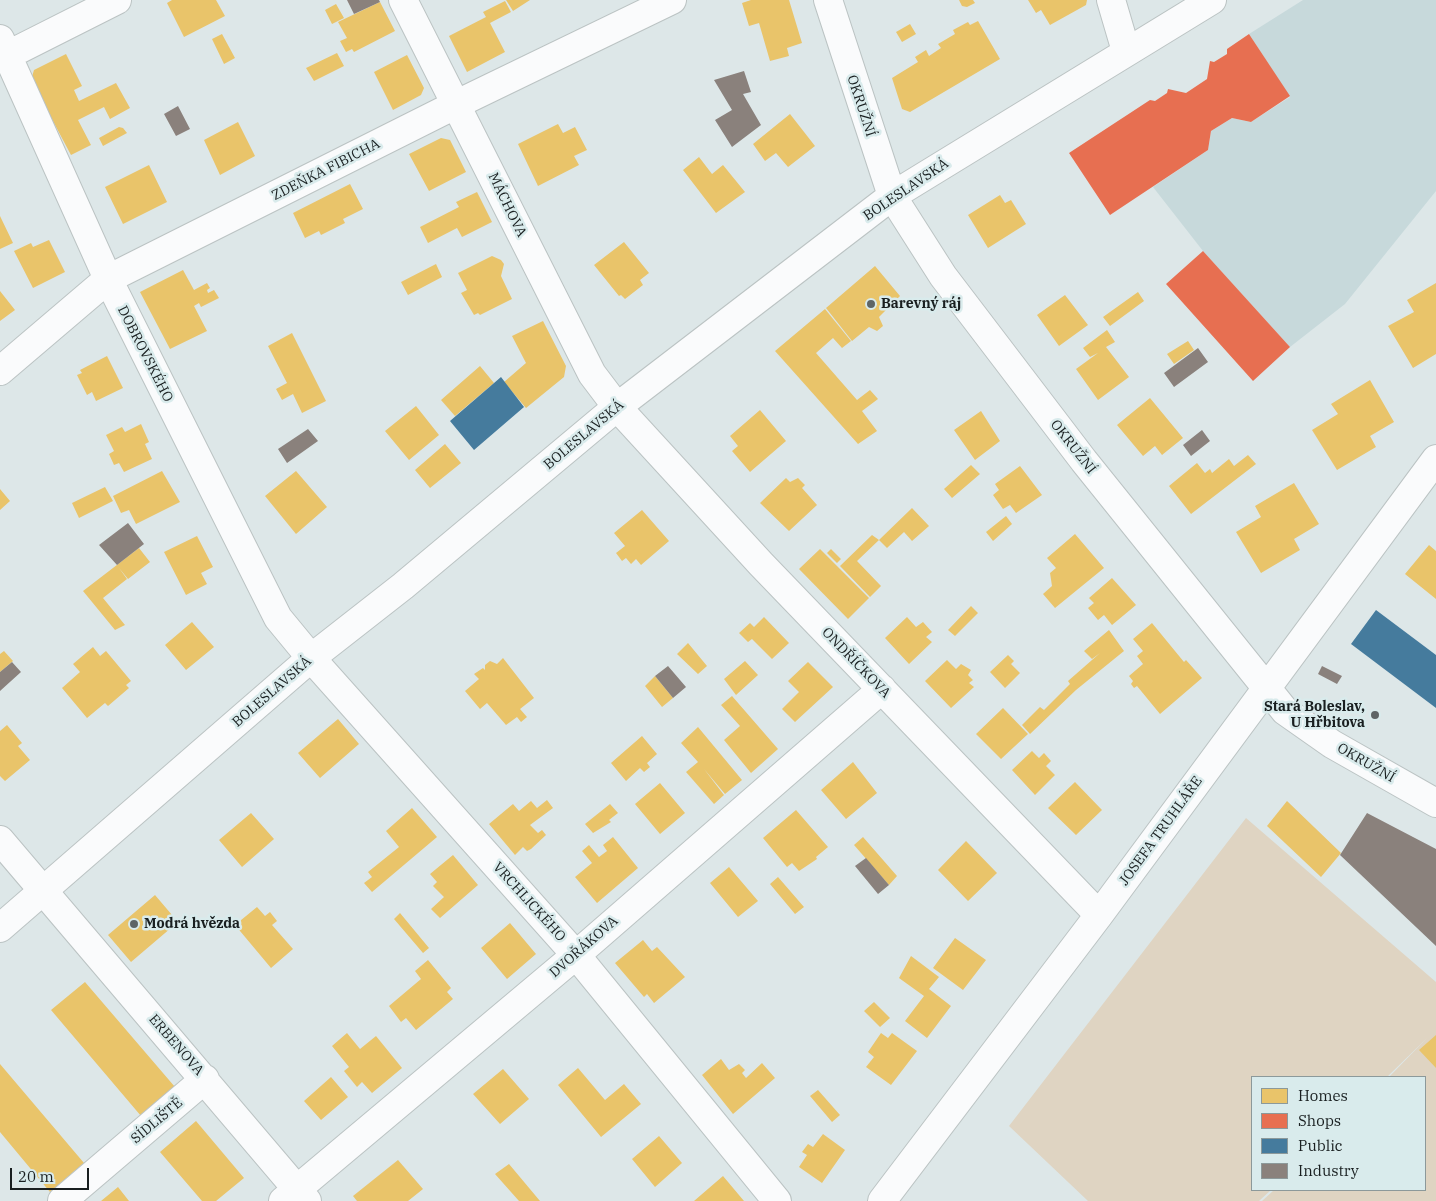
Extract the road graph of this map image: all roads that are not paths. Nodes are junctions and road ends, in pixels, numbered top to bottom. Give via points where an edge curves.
1 (117, 0) edge
2 (403, 0) edge
3 (672, 0) edge
4 (828, 0) edge
5 (1110, 0) edge
6 (1212, 0) edge
7 (2, 51) edge
8 (1126, 51) junction
9 (457, 104) junction
10 (892, 196) junction
11 (108, 279) junction
12 (0, 371) edge
13 (617, 407) junction
14 (1436, 459) edge
15 (311, 658) junction
16 (1266, 688) junction
17 (882, 689) junction
18 (1436, 803) edge
19 (0, 840) edge
20 (43, 890) junction
21 (1099, 915) junction
22 (0, 928) edge
23 (576, 955) junction
24 (206, 1079) junction
25 (296, 1197) edge
26 (62, 1201) edge
27 (776, 1201) edge
28 (882, 1201) edge

1 - 7 street
2 - 9 street, MÁCHOVA
3 - 9 street, ZDEŇKA FIBICHA
4 - 10 street, OKRUŽNÍ
5 - 8 street
6 - 8 street, BOLESLAVSKÁ
7 - 11 street, DOBROVSKÉHO
8 - 10 street, BOLESLAVSKÁ
9 - 11 street, ZDEŇKA FIBICHA
9 - 13 street, MÁCHOVA via 582,356
10 - 13 street, BOLESLAVSKÁ
10 - 16 street, OKRUŽNÍ via 948,284 1084,461
11 - 12 street, ZDEŇKA FIBICHA
11 - 15 street, DOBROVSKÉHO via 278,618
13 - 15 street, BOLESLAVSKÁ via 403,586
13 - 17 street, ONDŘÍČKOVA via 761,564
14 - 16 street, JOSEFA TRUHLÁŘE
15 - 20 street, BOLESLAVSKÁ
15 - 23 street, VRCHLICKÉHO
16 - 18 street, OKRUŽNÍ via 1285,710 1332,744
16 - 21 street, JOSEFA TRUHLÁŘE
17 - 21 street, ONDŘÍČKOVA
17 - 23 street, DVOŘÁKOVA
19 - 20 street, ERBENOVA
20 - 22 street, BOLESLAVSKÁ
20 - 24 street, ERBENOVA
21 - 28 street, JOSEFA TRUHLÁŘE
23 - 25 street, DVOŘÁKOVA
23 - 27 street, VRCHLICKÉHO
24 - 25 street, ERBENOVA
24 - 26 street, SÍDLIŠTĚ

